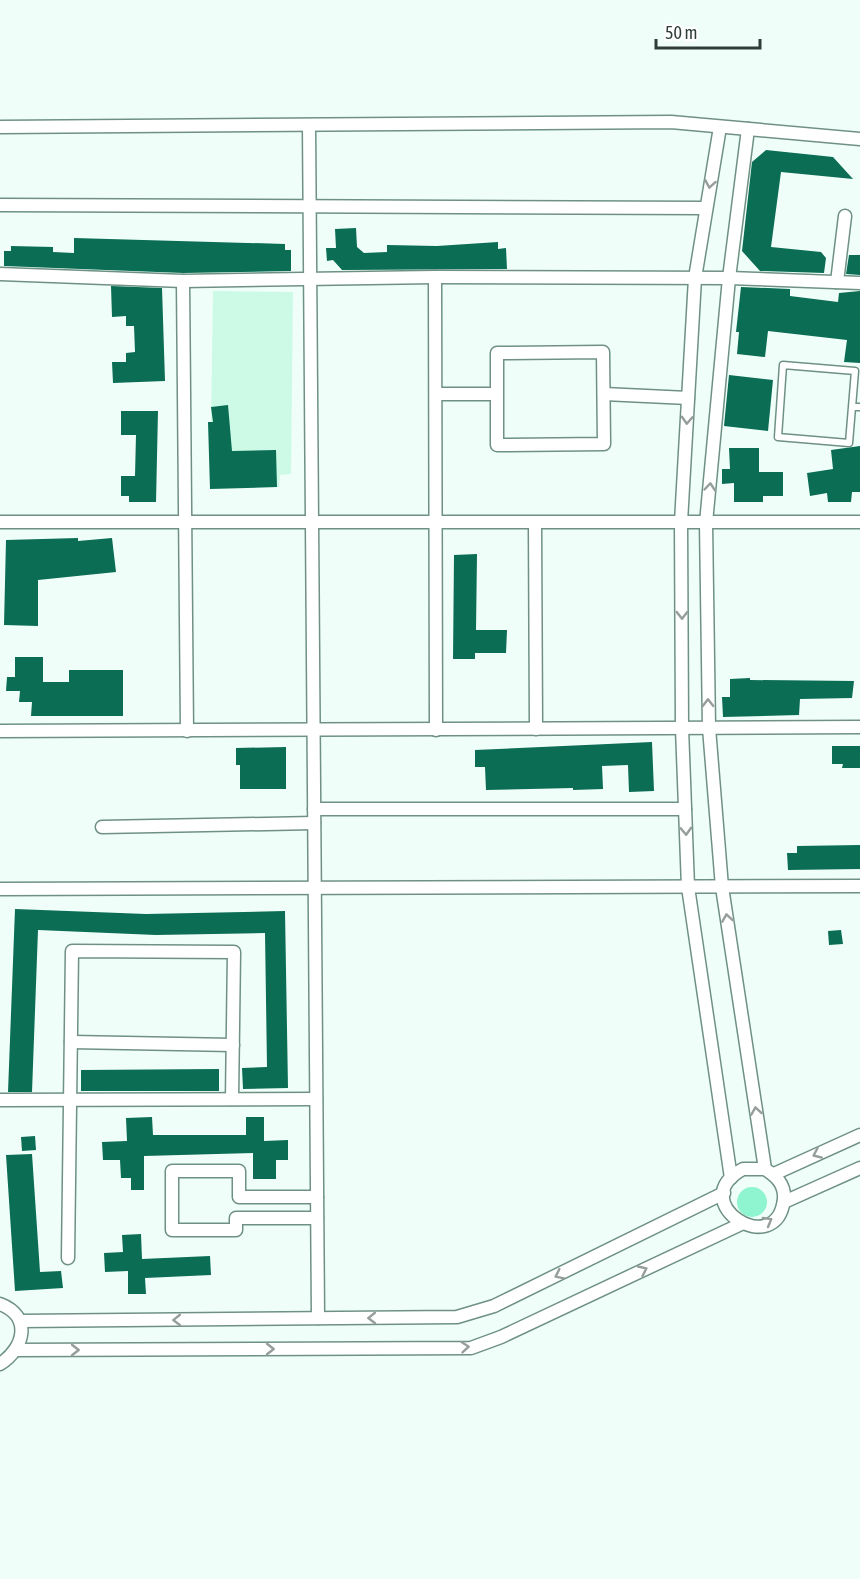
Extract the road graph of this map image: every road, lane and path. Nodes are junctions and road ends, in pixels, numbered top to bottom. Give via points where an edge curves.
1 (309, 125) junction
2 (0, 127) edge
3 (720, 127) junction
4 (748, 129) junction
5 (860, 139) edge
6 (0, 205) edge
7 (310, 206) junction
8 (706, 208) junction
9 (845, 216) dead end
10 (0, 274) edge
11 (435, 277) junction
12 (695, 278) junction
13 (729, 278) junction
14 (312, 279) junction
15 (183, 281) junction
16 (837, 282) junction
17 (860, 283) edge
18 (436, 394) junction
19 (497, 394) junction
20 (604, 394) junction
21 (688, 398) junction
22 (852, 407) junction
23 (860, 407) edge
24 (0, 522) edge
25 (184, 522) junction
26 (312, 522) junction
27 (681, 522) junction
28 (706, 522) junction
29 (860, 522) edge
30 (438, 523) junction
31 (535, 523) junction
32 (860, 727) edge
33 (682, 728) junction
34 (709, 728) junction
35 (536, 729) junction
36 (436, 730) junction
37 (0, 731) edge
38 (187, 731) junction
39 (314, 731) junction
40 (314, 808) junction
41 (685, 809) junction
42 (314, 823) junction
43 (102, 828) dead end
44 (860, 886) edge
45 (688, 887) junction
46 (722, 887) junction
47 (0, 889) edge
48 (315, 890) junction
49 (71, 1042) junction
50 (233, 1045) junction
51 (316, 1099) junction
52 (70, 1100) junction
53 (232, 1100) junction
54 (0, 1101) edge
55 (860, 1135) edge
56 (860, 1168) edge
57 (770, 1172) junction
58 (731, 1178) junction
59 (724, 1193) junction
60 (317, 1197) junction
61 (784, 1202) junction
62 (317, 1218) junction
63 (741, 1224) junction
64 (68, 1258) dead end
65 (0, 1304) edge
66 (318, 1318) junction
67 (20, 1321) junction
68 (16, 1350) junction
69 (0, 1364) edge

1 - 2 street
1 - 3 street via 671,122
1 - 7 street
3 - 4 street
3 -> 8 street
4 - 5 street
4 - 13 street
6 - 7 street
7 - 8 street
7 - 14 street
8 - 12 street
9 - 16 street
10 - 15 street
11 - 12 street
11 - 14 street
11 - 18 street
12 - 13 street
12 - 21 street
13 - 16 street
28 -> 13 street
14 - 15 street
14 - 26 street
15 - 25 street
16 - 17 street
18 - 19 street
18 - 30 street
19 - 20 street via 497,352 603,352
19 - 20 street via 497,445 604,444
20 - 21 street
21 -> 27 street
22 - 22 lane via 855,371 783,366 778,437 849,443
22 - 23 lane
24 - 25 street
25 - 26 street
25 - 38 street
26 - 30 street
26 - 39 street
27 - 28 street
27 - 31 street
27 -> 33 street
28 - 29 street
34 -> 28 street
30 - 31 street
30 - 36 street
31 - 35 street
32 - 34 street
33 - 34 street
33 - 35 street
33 - 41 street
34 - 46 street
35 - 36 street
36 - 39 street
37 - 38 street
38 - 39 street
39 - 40 street
40 - 41 street
40 - 42 street
41 -> 45 street
42 - 43 street
42 - 48 street
44 - 46 street
45 - 46 street
45 - 48 street
45 - 58 street
57 -> 46 street
47 - 48 street
48 - 51 street
49 - 50 street
49 - 50 street via 72,951 234,952
49 - 52 street
50 - 53 street
51 - 53 street
51 - 60 street
52 - 53 street
52 - 54 street
52 - 64 street
55 -> 57 street
56 - 61 street
57 - 58 street via 750,1167
57 - 61 street via 783,1187
58 - 59 street
59 - 63 street via 730,1215
59 -> 66 street via 494,1306 457,1317
60 - 62 street
60 - 62 street via 239,1197 239,1171 172,1171 172,1230 236,1230 236,1218
63 -> 61 street via 768,1224
62 - 66 street
68 -> 63 street via 471,1348
65 - 67 street
66 -> 67 street
67 - 68 street via 22,1339
68 - 69 street via 14,1356

